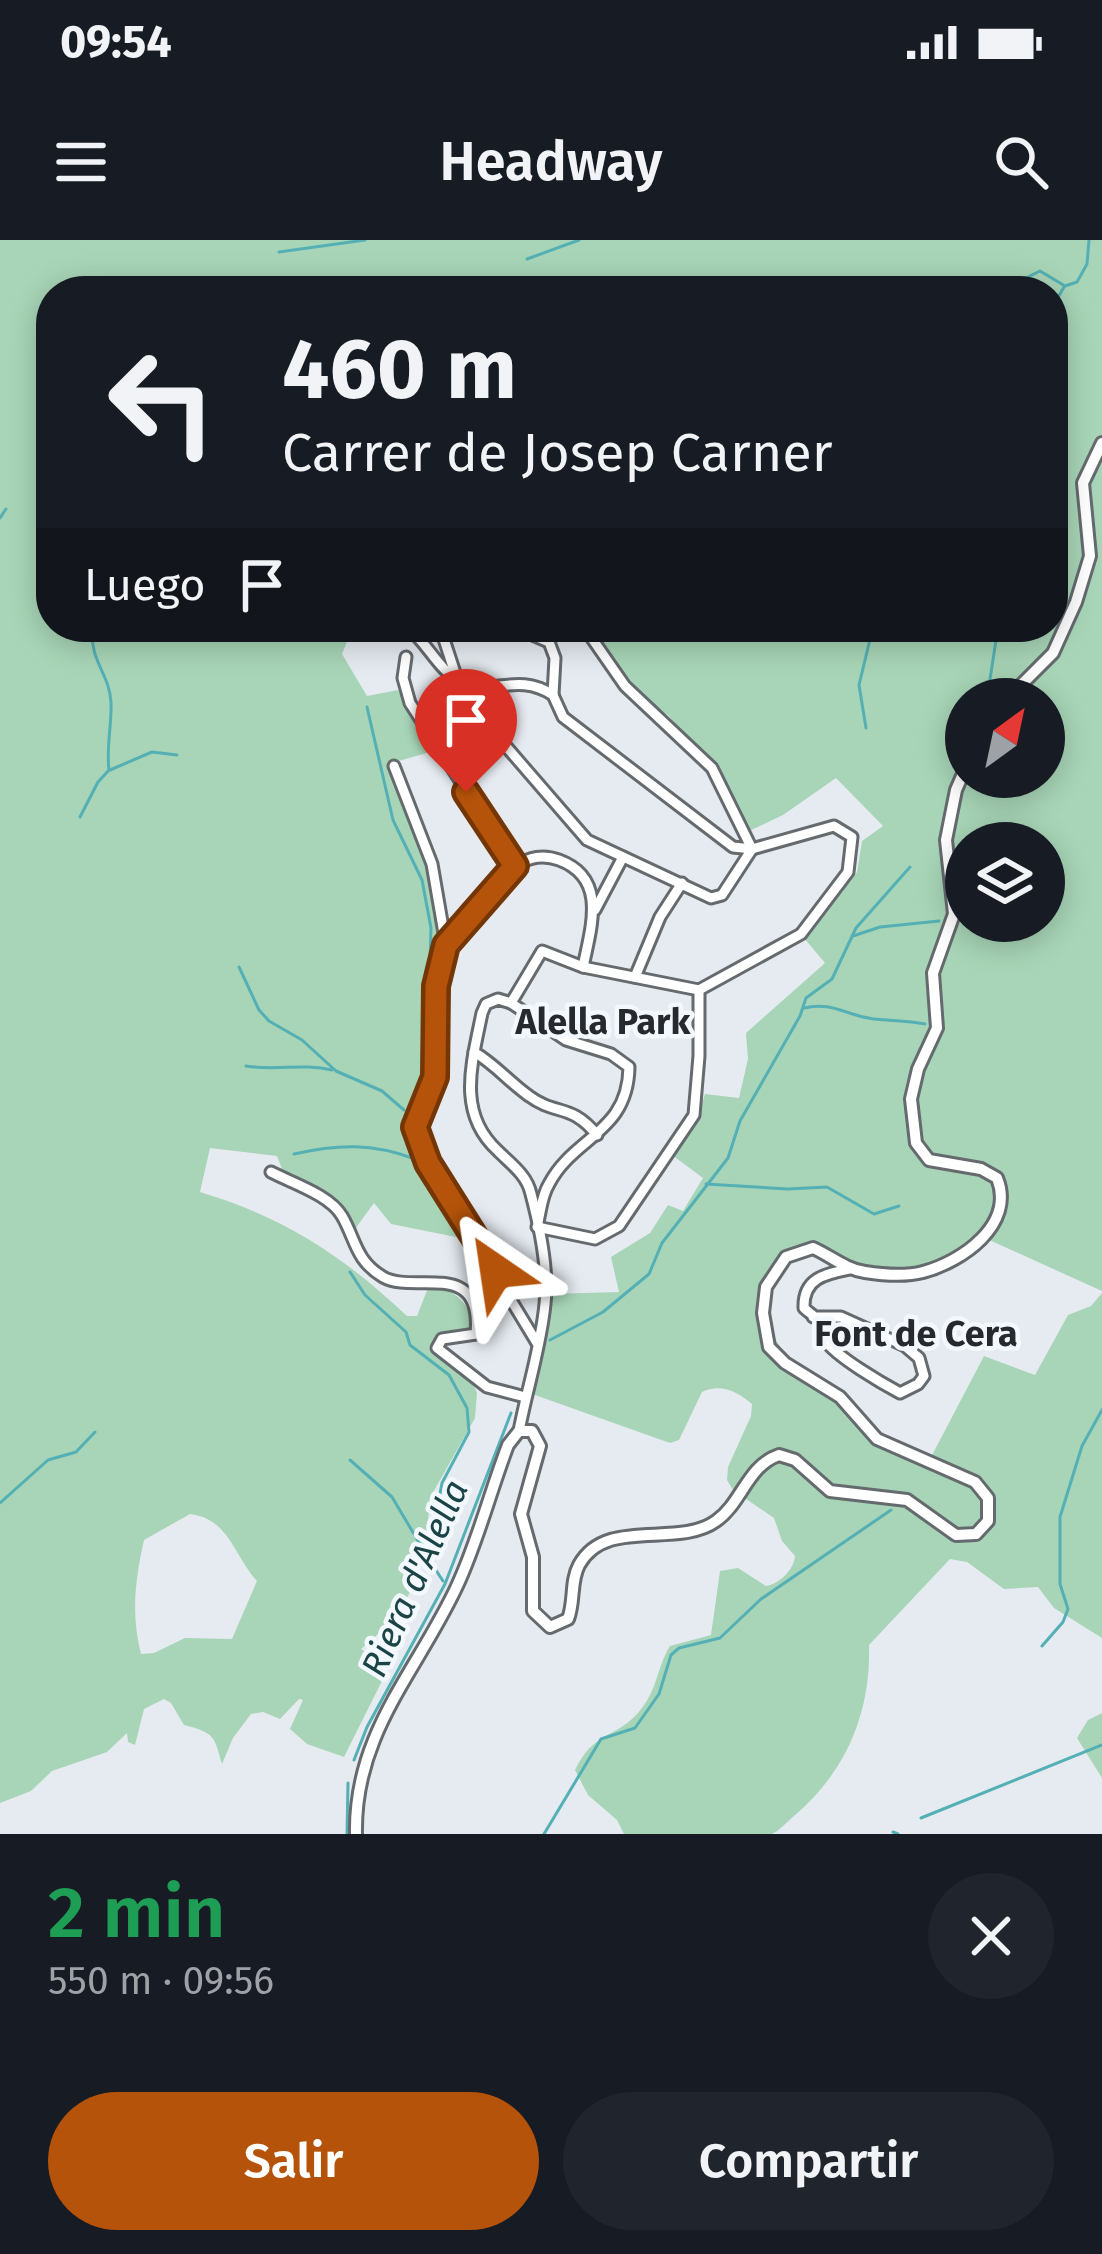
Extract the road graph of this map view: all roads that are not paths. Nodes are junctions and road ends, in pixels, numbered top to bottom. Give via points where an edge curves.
1 (1102, 443) edge
2 (1068, 620) edge
3 (420, 642) edge
4 (445, 642) edge
5 (549, 642) edge
6 (594, 642) edge
7 (1058, 642) edge
8 (406, 657) dead end
9 (1028, 678) edge
10 (458, 681) junction
11 (553, 695) junction
12 (442, 755) junction
13 (394, 766) dead end
14 (954, 798) edge
15 (752, 849) junction
16 (623, 856) junction
17 (515, 866) junction
18 (682, 884) junction
19 (594, 913) junction
20 (446, 945) junction
21 (583, 967) junction
22 (635, 977) junction
23 (699, 990) junction
24 (511, 1003) junction
25 (474, 1052) junction
26 (597, 1135) junction
27 (271, 1172) dead end
28 (537, 1227) junction
29 (850, 1269) junction
30 (813, 1317) junction
31 (537, 1343) junction
32 (524, 1402) junction
33 (523, 1430) junction
34 (356, 1834) edge

1 - 2 main road via 1083,483 1090,556
3 - 10 street
4 - 10 street
5 - 11 street
6 - 15 street via 625,686 712,768
7 - 9 main road
8 - 12 street via 410,703
10 - 11 street via 524,682
11 - 15 street via 563,716 608,752 733,847
12 - 16 street via 476,736 504,744 587,840
12 - 17 street
13 - 20 street via 432,864
14 - 29 main road via 946,840 955,914 933,973 937,1028 914,1080 911,1120 924,1156 993,1174 1000,1204 982,1239 946,1263 909,1275
15 - 18 street via 717,899
15 - 23 street via 834,826 854,846 848,872 801,934
16 - 18 street
16 - 19 street
17 - 19 street via 529,857 572,865 590,882
17 - 20 street
18 - 22 street
19 - 21 street
20 - 31 street via 436,986 435,1077 415,1127 428,1163
21 - 22 street
21 - 24 street via 542,951
22 - 23 street
23 - 28 street via 694,1115 619,1226 595,1239
24 - 25 street via 486,1004
24 - 26 street via 566,1040 629,1067 623,1102
25 - 26 street via 533,1100 583,1118
25 - 28 street via 473,1118 525,1177
26 - 28 street via 550,1179
27 - 32 street via 342,1214 360,1257 382,1276 445,1281 469,1297 476,1334 442,1339 437,1348 487,1387
28 - 31 street via 545,1305
29 - 30 street via 811,1281 803,1300
29 - 33 main road via 813,1248 786,1257 764,1296 769,1347 833,1391 877,1439 980,1486 990,1510 976,1534 949,1532 901,1498 830,1491 778,1455 709,1525 593,1549 578,1566 568,1618 550,1627 533,1611 533,1557 521,1514 540,1447
30 - 30 street via 841,1317 905,1346 920,1358 924,1376 900,1393 829,1343
31 - 32 street
32 - 33 street
33 - 34 main road via 508,1445 455,1589 374,1733

